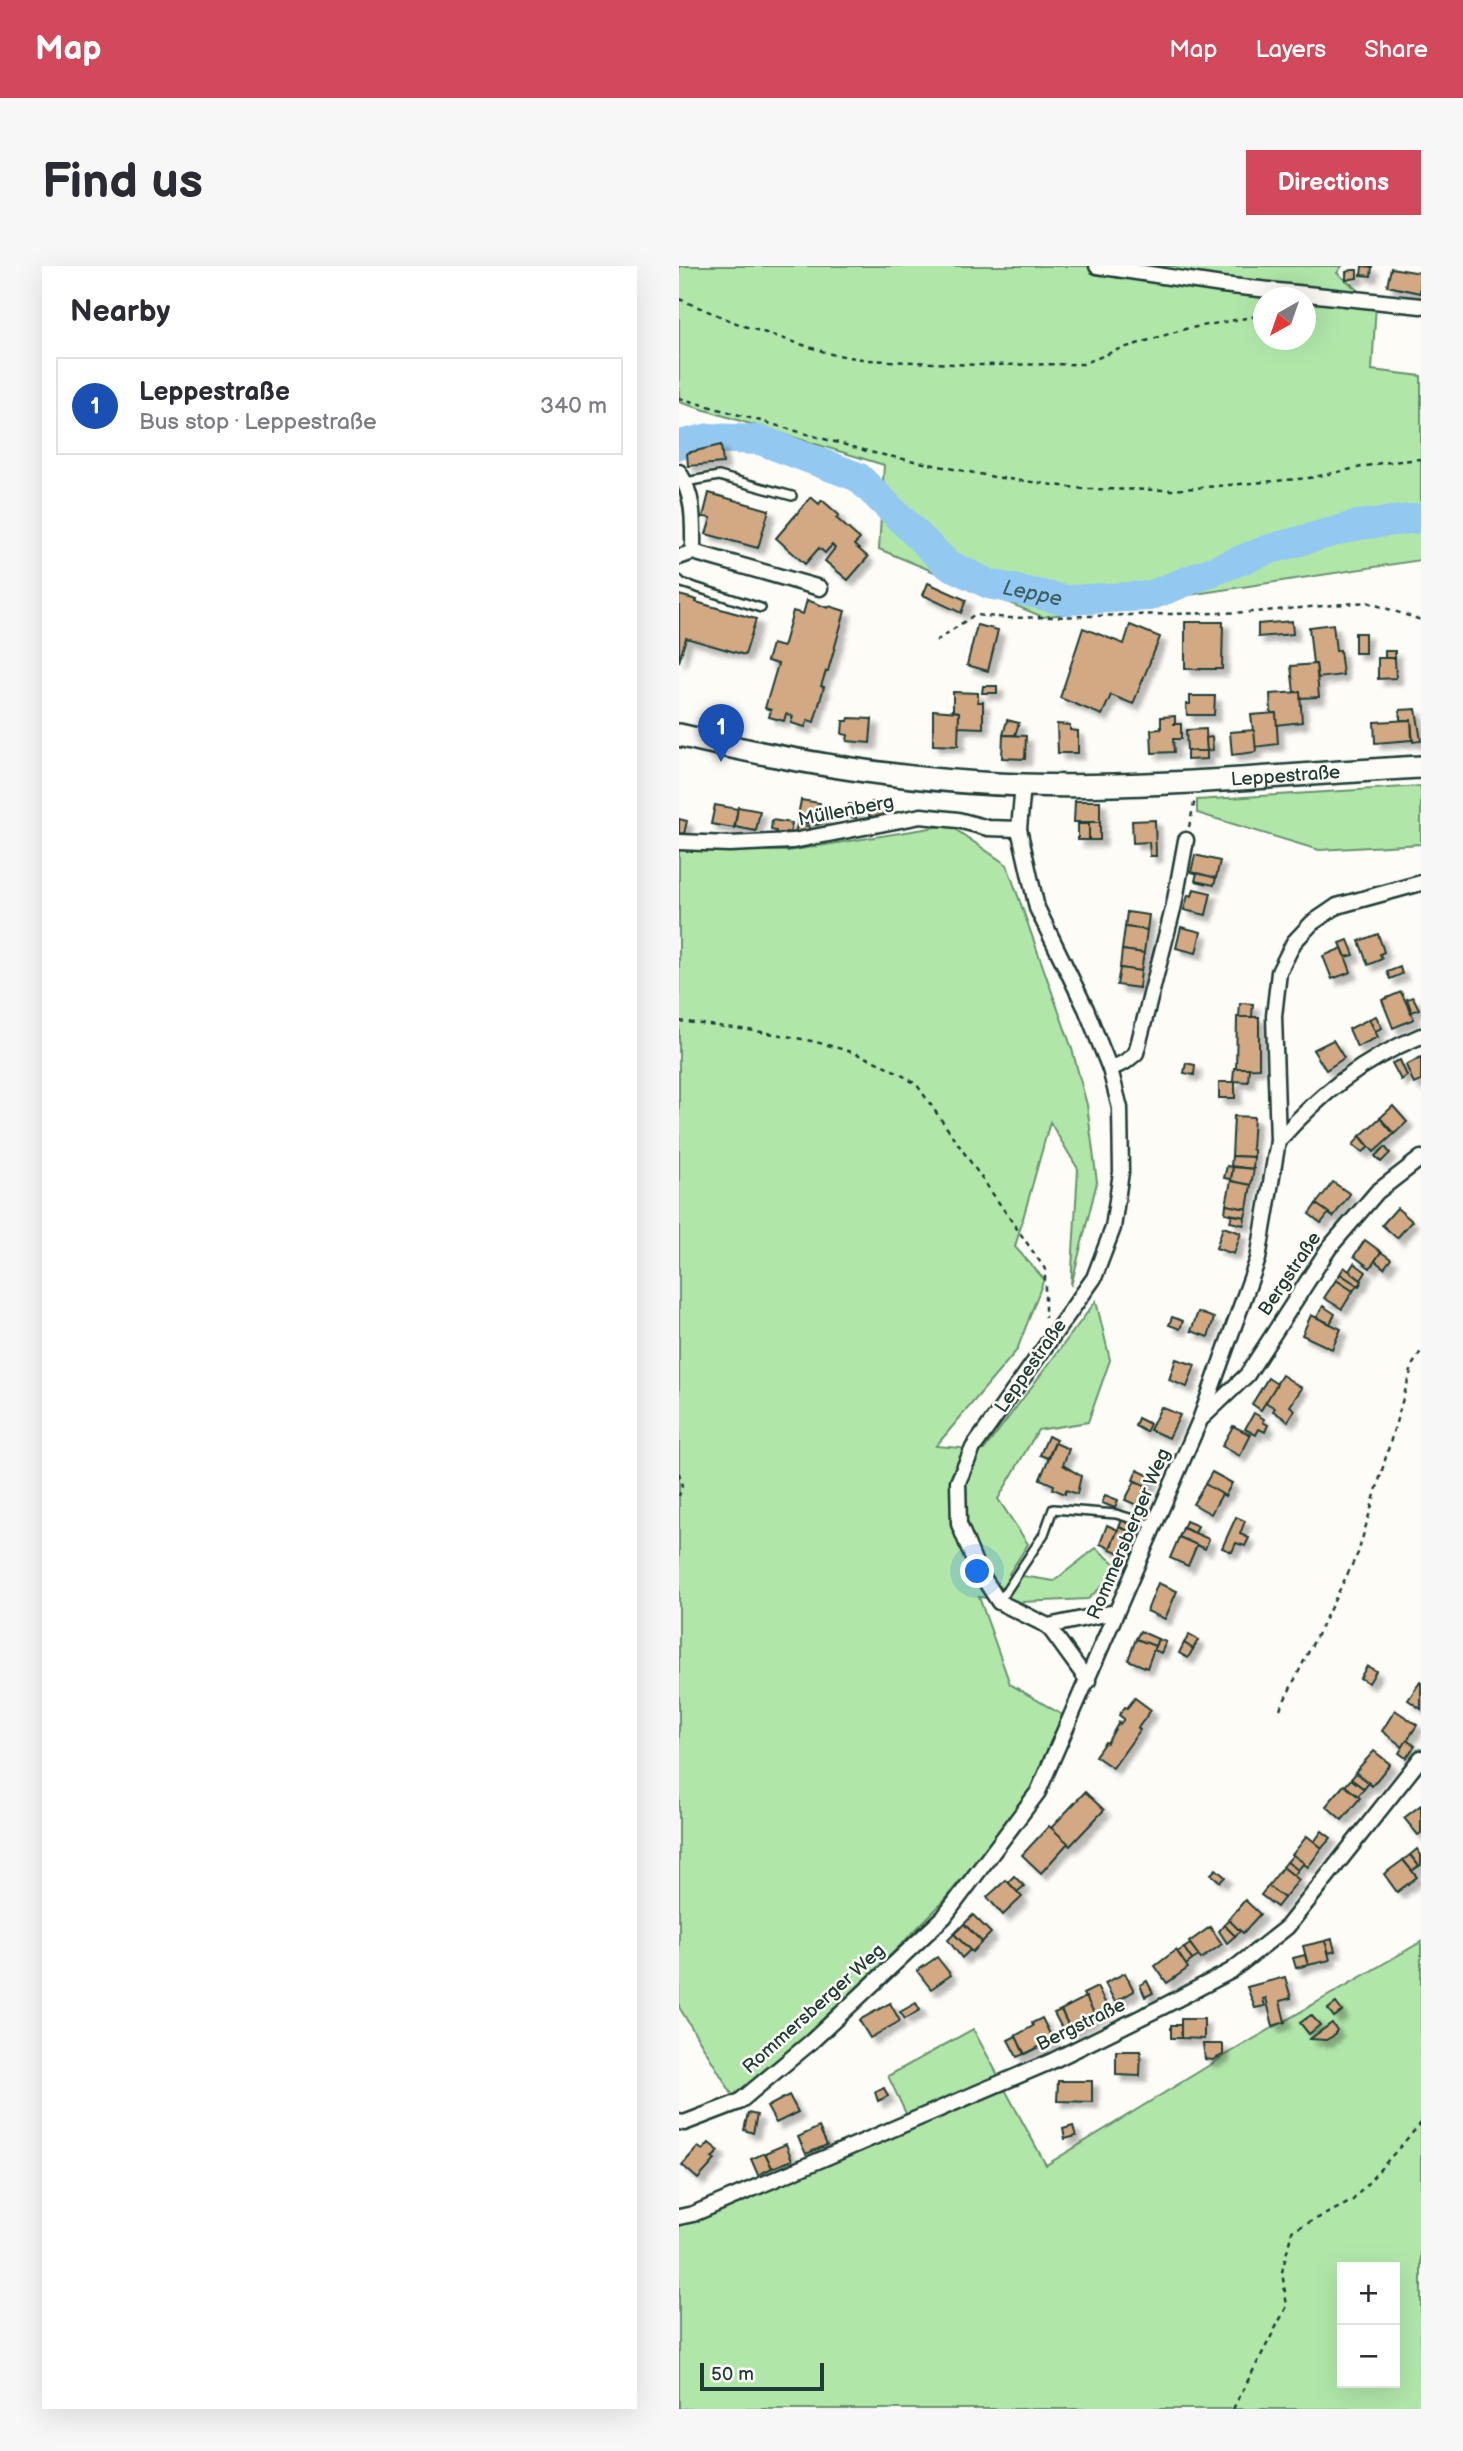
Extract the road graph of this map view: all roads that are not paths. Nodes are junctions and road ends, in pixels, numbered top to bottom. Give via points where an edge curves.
1 (1097, 266) edge
2 (1421, 306) edge
3 (682, 477) edge
4 (792, 496) dead end
5 (686, 555) edge
6 (679, 580) edge
7 (820, 588) dead end
8 (761, 608) dead end
9 (679, 735) edge
10 (1421, 767) edge
11 (1023, 785) junction
12 (1019, 829) junction
13 (1186, 840) road end
14 (679, 842) edge
15 (1421, 883) edge
16 (1421, 1036) edge
17 (1110, 1069) junction
18 (1278, 1141) junction
19 (1421, 1158) edge
20 (1200, 1420) junction
21 (1154, 1525) junction
22 (999, 1602) junction
23 (1115, 1612) junction
24 (1048, 1626) junction
25 (1088, 1681) junction
26 (1421, 1758) edge
27 (679, 2122) edge
28 (679, 2217) edge

1 - 2 street via 1222,285
3 - 4 lane via 719,475
3 - 5 street via 694,507
5 - 7 street
6 - 8 lane
9 - 11 main road, Leppestraße via 823,765
10 - 11 main road, Leppestraße via 1199,782
11 - 12 street, Leppestraße
12 - 14 street, Müllenberg via 921,816 793,841
12 - 17 street, Leppestraße via 1037,908
13 - 17 street via 1136,1053
15 - 18 street, Rommersberger Weg via 1336,906 1294,942 1279,972 1274,1016
16 - 18 street via 1355,1070 1309,1107
17 - 22 street, Leppestraße via 1120,1108 1121,1172 1113,1228 1094,1278 973,1448 958,1482 958,1524 977,1568
18 - 20 street, Rommersberger Weg via 1258,1259
19 - 20 street, Bergstraße via 1377,1192 1329,1248 1248,1375
20 - 21 street, Rommersberger Weg
21 - 22 lane via 1116,1514 1053,1509 1044,1534
21 - 23 street, Rommersberger Weg
22 - 24 street
23 - 24 street
23 - 25 street, Rommersberger Weg
24 - 25 street
25 - 27 street, Rommersberger Weg via 1038,1792 944,1917 811,2042 739,2102
26 - 28 street, Bergstraße via 1287,1927 1231,1970 1050,2062

